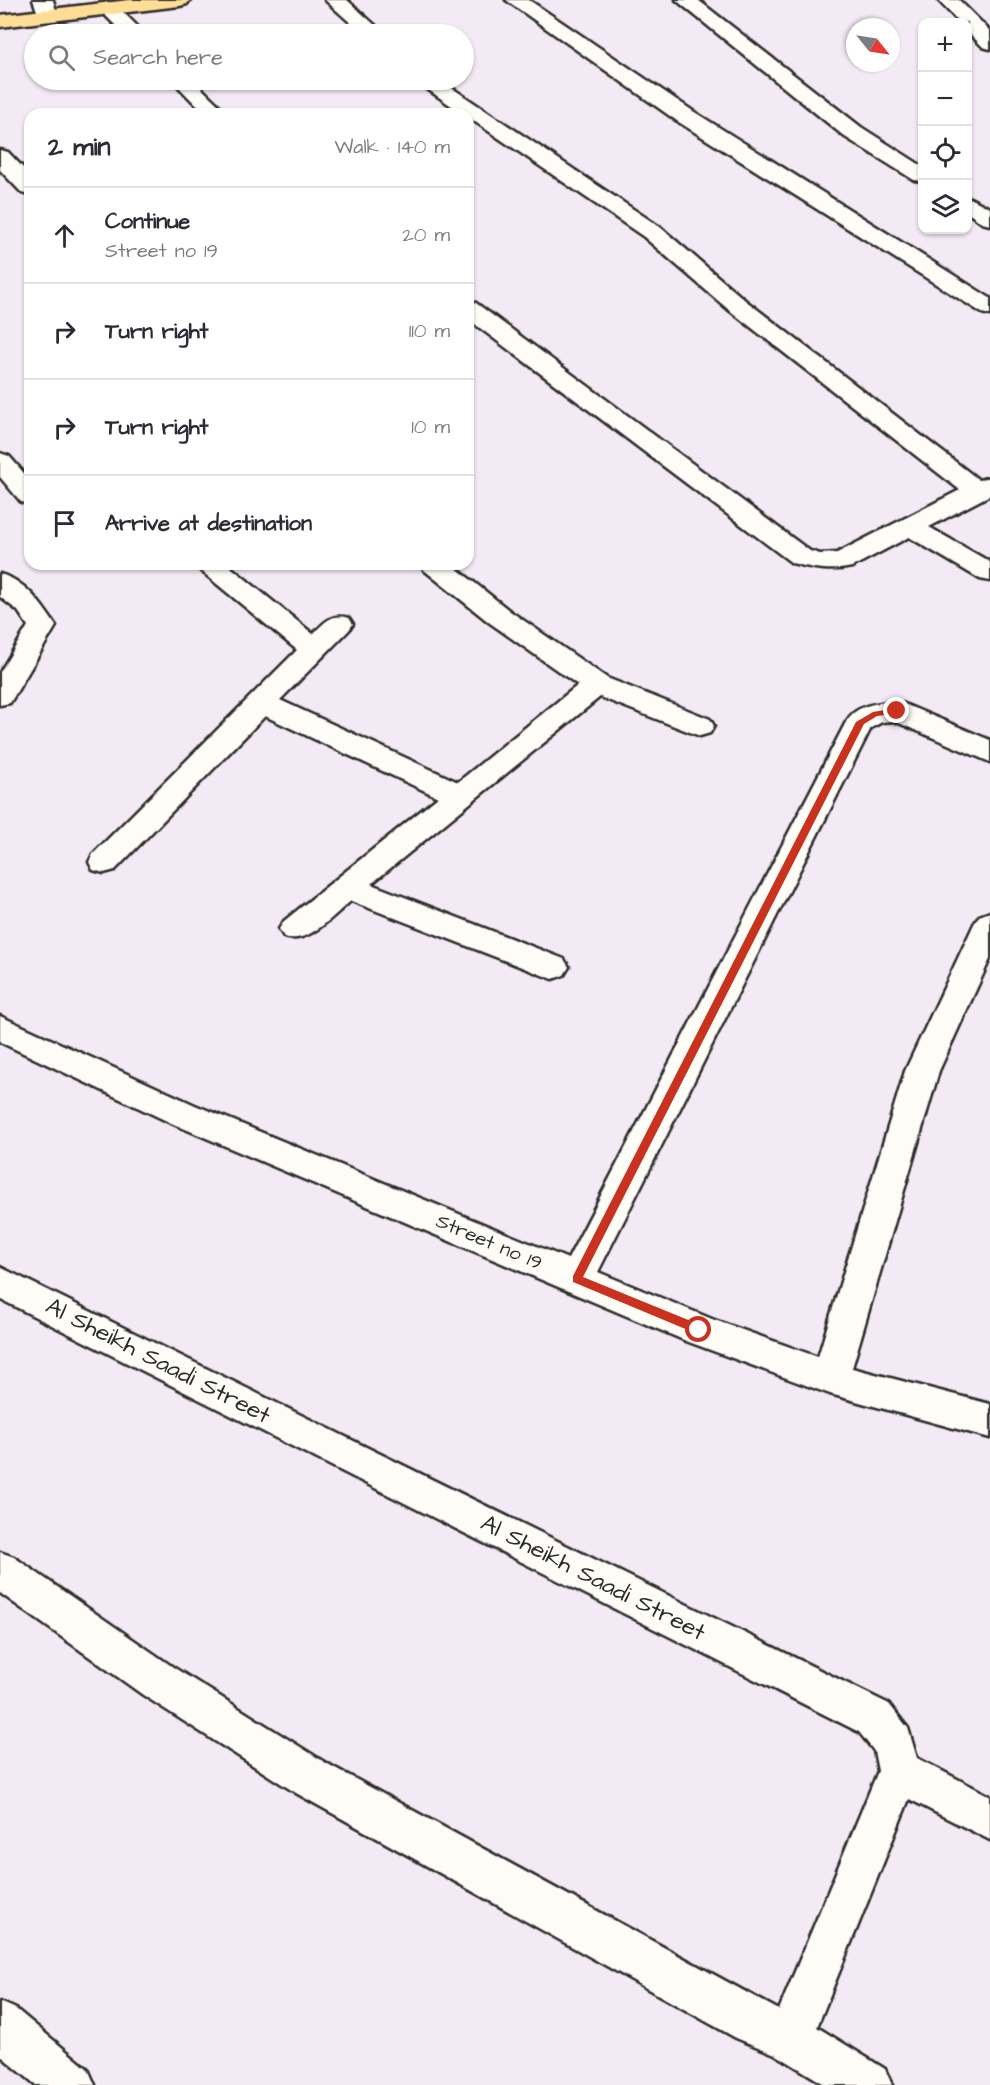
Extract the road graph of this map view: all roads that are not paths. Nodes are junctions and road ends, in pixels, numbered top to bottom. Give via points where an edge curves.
1 (180, 0) edge
2 (335, 0) edge
3 (516, 0) edge
4 (686, 0) edge
5 (948, 0) edge
6 (45, 8) edge
7 (108, 8) junction
8 (0, 21) edge
9 (125, 24) edge
10 (363, 24) edge
11 (990, 44) edge
12 (192, 90) edge
13 (443, 90) edge
14 (211, 108) edge
15 (469, 108) edge
16 (474, 111) edge
17 (0, 158) edge
18 (918, 173) edge
19 (24, 182) edge
20 (972, 207) edge
21 (990, 218) edge
22 (990, 308) edge
23 (474, 312) edge
24 (0, 461) edge
25 (984, 488) edge
26 (24, 489) edge
27 (908, 526) junction
28 (217, 570) edge
29 (441, 570) edge
30 (990, 573) edge
31 (0, 583) edge
32 (339, 624) dead end
33 (314, 649) junction
34 (597, 685) junction
35 (0, 696) edge
36 (261, 703) junction
37 (700, 726) dead end
38 (990, 752) edge
39 (460, 795) junction
40 (104, 862) dead end
41 (347, 887) junction
42 (990, 924) edge
43 (295, 929) dead end
44 (553, 967) dead end
45 (0, 1028) edge
46 (576, 1279) junction
47 (0, 1282) edge
48 (830, 1378) junction
49 (990, 1420) edge
50 (0, 1570) edge
51 (899, 1771) junction
52 (990, 1819) edge
53 (0, 2025) edge
54 (790, 2037) junction
55 (72, 2085) edge
56 (869, 2085) edge

1 - 7 main road
2 - 10 street
3 - 22 street via 685,116
4 - 18 street via 853,132
5 - 11 street
6 - 7 main road
6 - 8 main road
7 - 9 street
12 - 14 street
13 - 15 street
16 - 25 street via 652,232 737,305
17 - 19 street
20 - 21 street
23 - 27 street via 801,557 820,562 842,561
24 - 26 street
25 - 27 street
27 - 30 street
28 - 33 street
29 - 34 street
31 - 35 street via 28,605 42,626
32 - 33 street
33 - 36 street
34 - 37 street
34 - 39 street
36 - 39 street
36 - 40 street
38 - 46 street via 897,711 876,714 860,722
39 - 41 street
41 - 43 street
41 - 44 street
42 - 48 street via 922,1071
45 - 46 street, Street no 19 via 183,1114
46 - 48 street, Street no 19
47 - 51 street, Al Sheikh Saadi Street via 873,1718 893,1742
48 - 49 street, Street no 19
50 - 54 street via 158,1681 310,1778 752,2022
51 - 52 street
51 - 54 street
53 - 55 street
54 - 56 street

